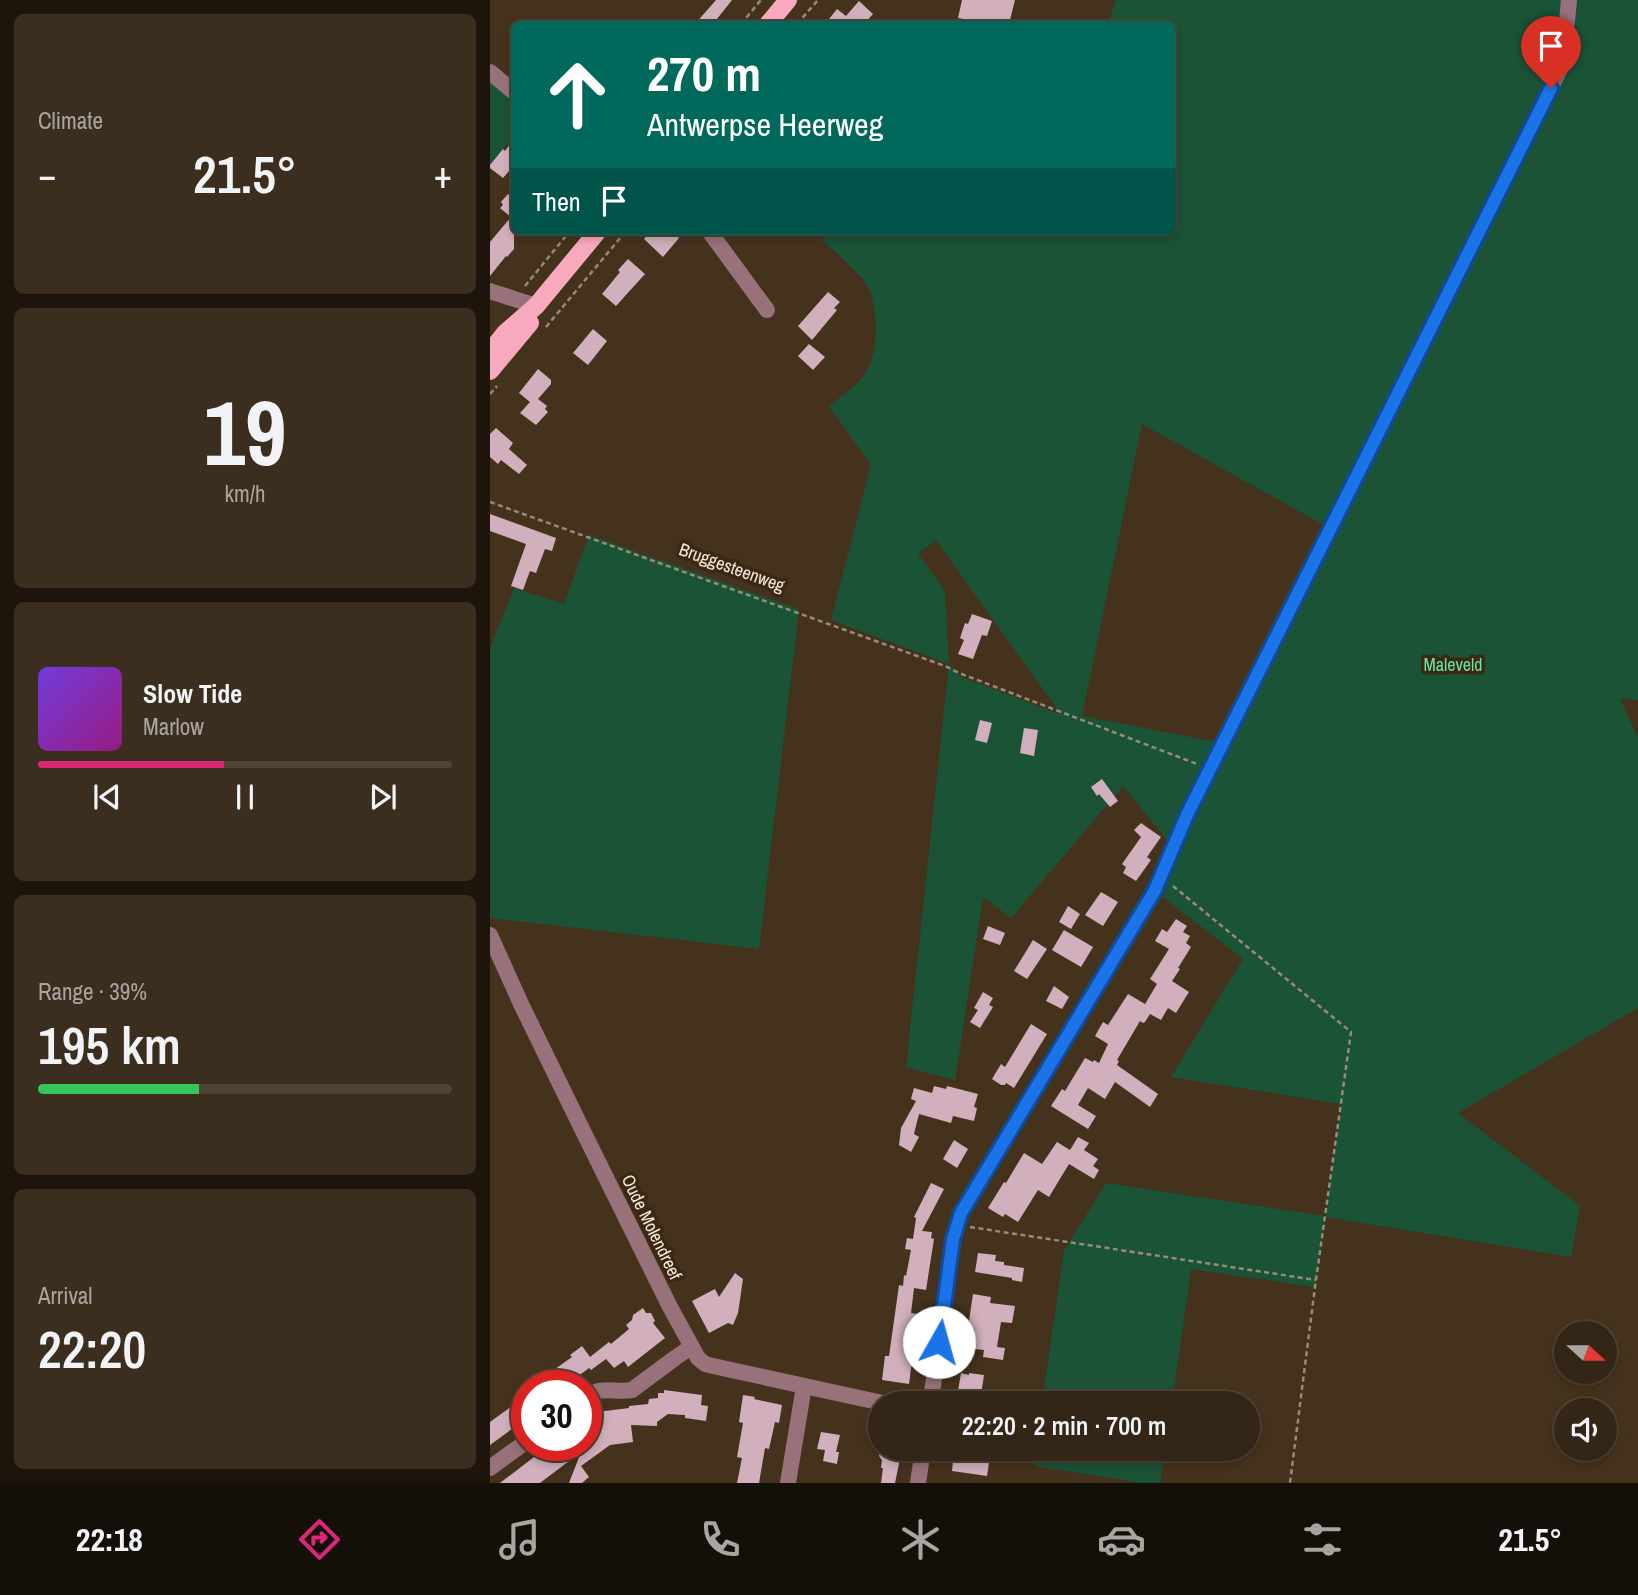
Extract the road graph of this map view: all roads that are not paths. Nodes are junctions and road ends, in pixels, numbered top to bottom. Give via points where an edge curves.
1 (788, 0) edge
2 (1569, 0) edge
3 (770, 21) edge
4 (490, 72) edge
5 (511, 90) edge
6 (595, 235) edge
7 (712, 235) edge
8 (490, 291) edge
9 (536, 306) junction
10 (767, 310) dead end
11 (490, 352) edge
12 (490, 371) edge
13 (490, 935) edge
14 (691, 1347) junction
15 (804, 1386) junction
16 (602, 1390) edge
17 (932, 1391) edge
18 (868, 1400) edge
19 (511, 1453) edge
20 (921, 1461) edge
21 (490, 1468) edge
22 (788, 1483) edge
23 (918, 1483) edge

1 - 3 main road
2 - 17 street via 1563,63 1187,815 1155,890 961,1213 953,1239
4 - 5 street
6 - 9 main road
7 - 10 street
8 - 9 street
9 - 11 main road
9 - 12 main road via 529,324
13 - 14 street, Oude Molendreef
14 - 15 street, Oude Molendreef via 705,1364
14 - 16 street via 632,1390
15 - 18 street, Oude Molendreef
15 - 22 street
19 - 21 street
20 - 23 street

